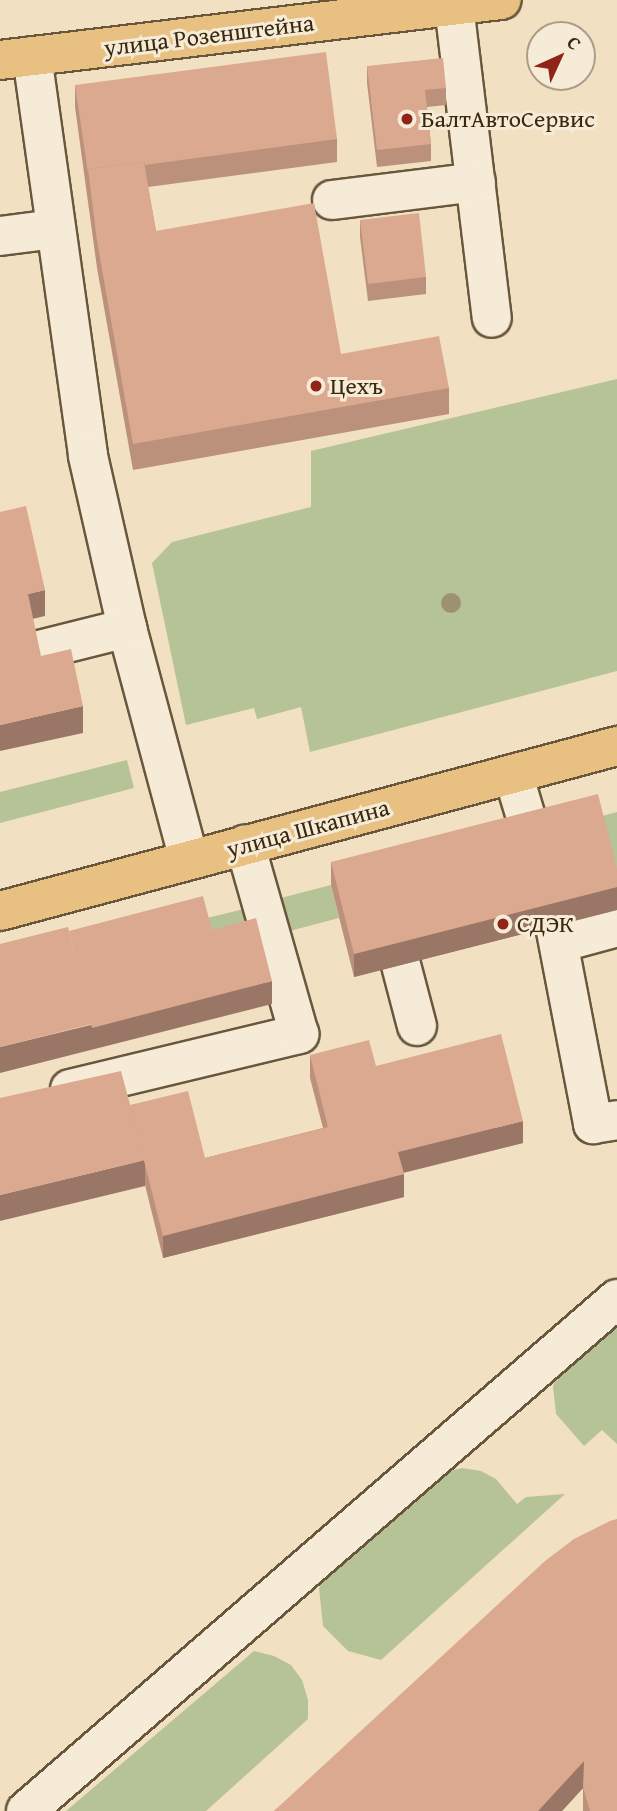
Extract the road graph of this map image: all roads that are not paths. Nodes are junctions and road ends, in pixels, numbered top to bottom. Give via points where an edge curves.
1 (501, 0) edge
2 (454, 6) junction
3 (16, 58) edge
4 (476, 182) junction
5 (332, 200) dead end
6 (54, 229) junction
7 (0, 236) edge
8 (492, 318) dead end
9 (127, 628) junction
10 (35, 651) edge
11 (617, 746) edge
12 (513, 774) junction
13 (531, 834) edge
14 (245, 845) junction
15 (189, 859) junction
16 (0, 911) edge
17 (617, 928) edge
18 (401, 965) edge
19 (416, 1026) dead end
20 (38, 1097) edge
21 (617, 1119) edge
22 (617, 1299) edge
23 (26, 1811) edge

1 - 2 main road, улица Розенштейна
2 - 3 main road, улица Розенштейна
2 - 4 lane
3 - 6 lane
4 - 5 lane
4 - 8 lane
6 - 7 lane
6 - 9 lane via 88,456
9 - 10 lane
9 - 15 lane
11 - 12 main road, улица Шкапина
12 - 13 lane
12 - 14 main road, улица Шкапина
14 - 15 main road, улица Шкапина
14 - 20 lane via 299,1034
15 - 16 main road, улица Шкапина
17 - 21 lane via 557,934 593,1125
18 - 19 lane
22 - 23 lane

